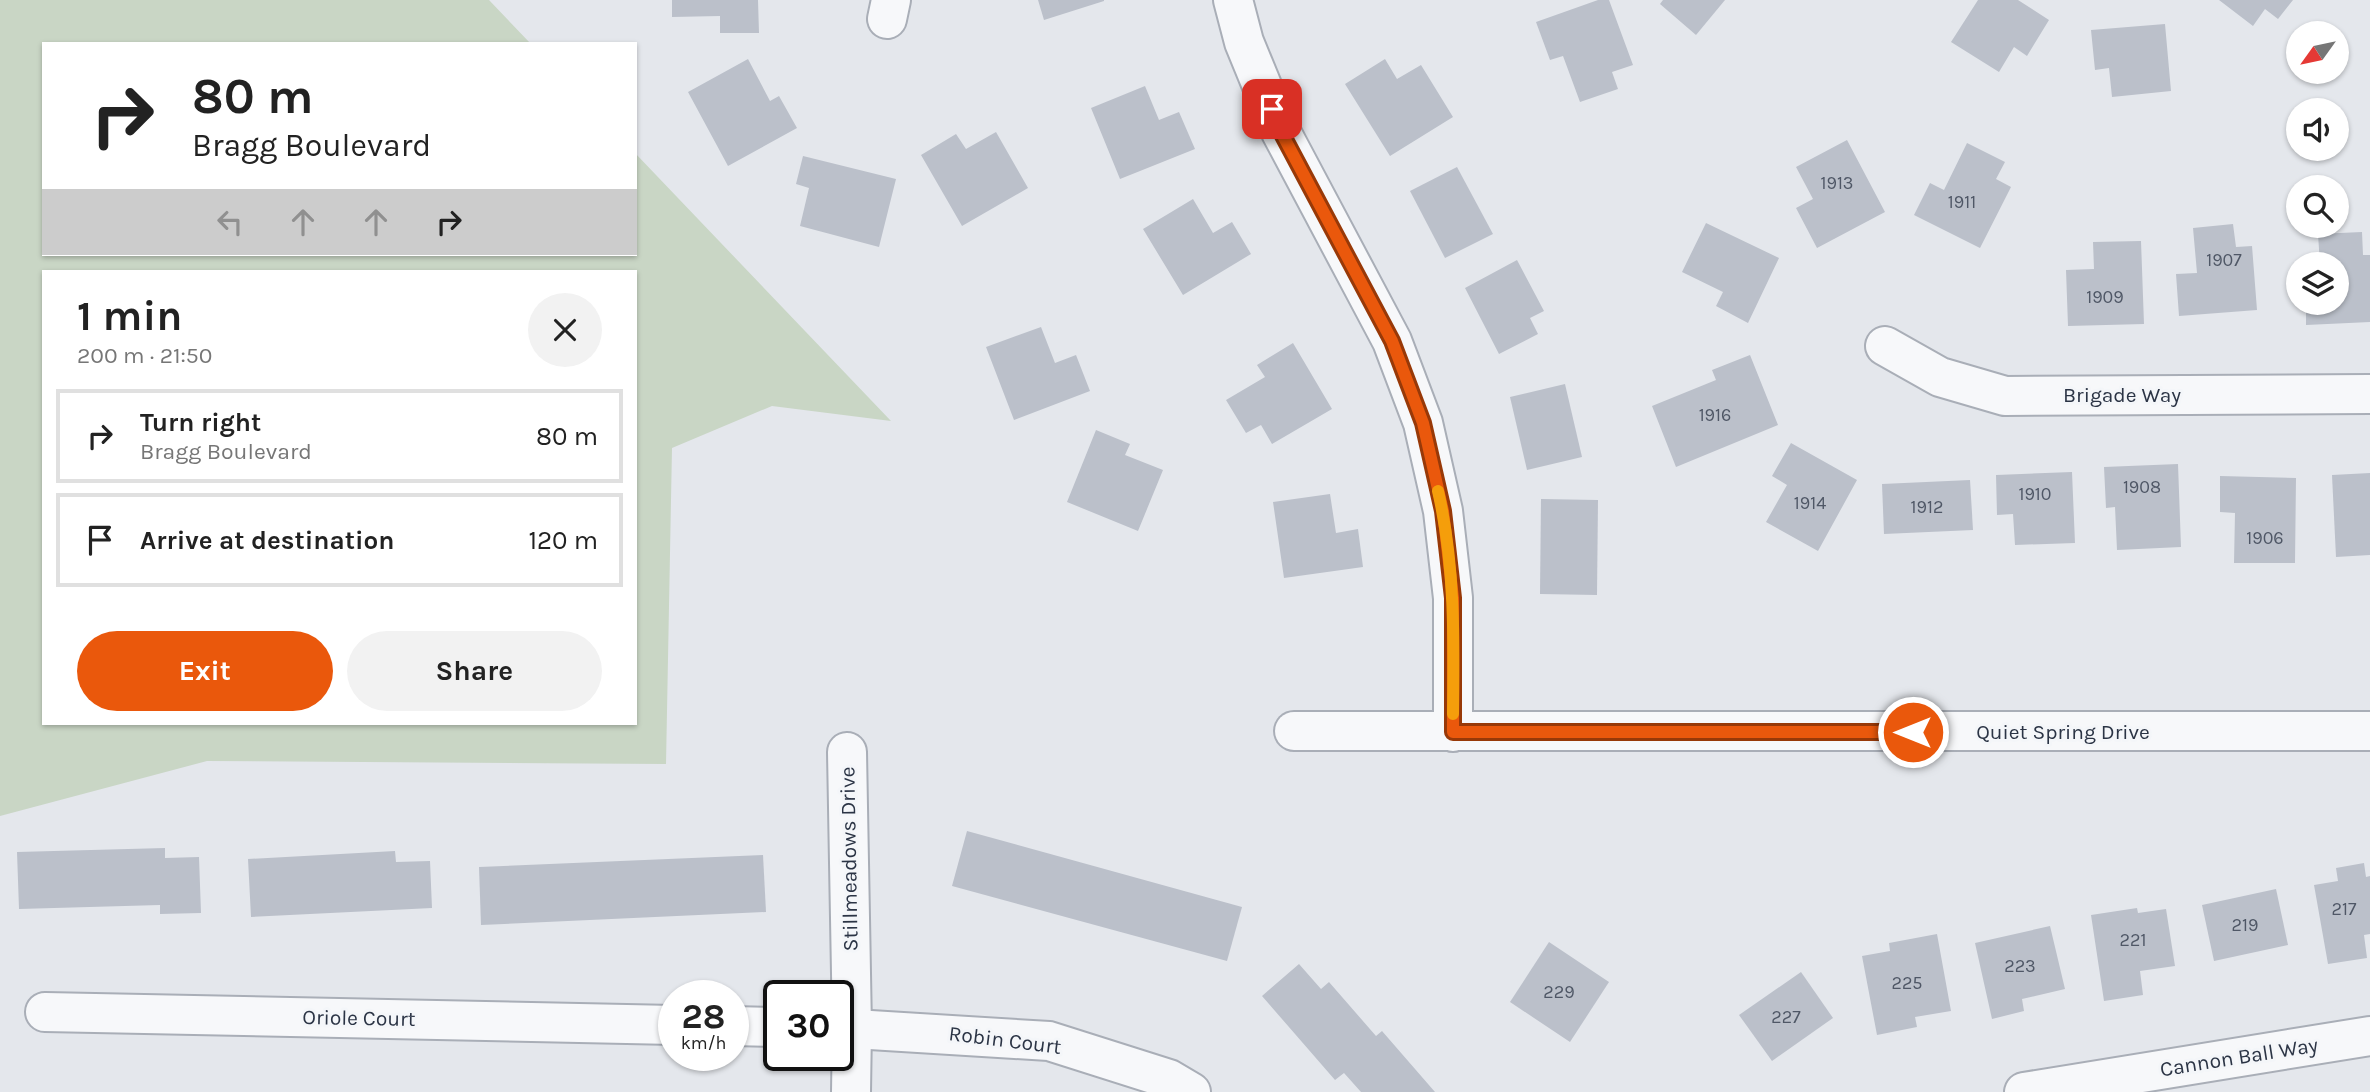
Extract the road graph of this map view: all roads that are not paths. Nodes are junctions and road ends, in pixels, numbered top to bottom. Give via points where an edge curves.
1 (1233, 0) edge
2 (1885, 346) dead end
3 (2370, 394) edge
4 (1294, 731) dead end
5 (2370, 731) edge
6 (1453, 732) junction
7 (847, 752) dead end
8 (845, 980) edge
9 (45, 1012) dead end
10 (658, 1025) edge
11 (854, 1029) edge
12 (2370, 1036) edge
13 (849, 1071) edge
14 (2102, 1086) edge
15 (851, 1092) edge
16 (1191, 1092) edge
17 (2024, 1092) edge

1 - 6 street via 1244,42 1281,132 1392,341 1423,423 1443,511 1453,598
2 - 3 street, Brigade Way via 1940,377 2005,396
4 - 6 street, Quiet Spring Drive
5 - 6 street, Quiet Spring Drive
7 - 8 street, Stillmeadows Drive
9 - 10 street, Oriole Court
11 - 16 street, Robin Court via 1049,1041 1169,1079
12 - 14 street, Cannon Ball Way
13 - 15 street, Stillmeadows Drive
14 - 17 street, Cannon Ball Way

